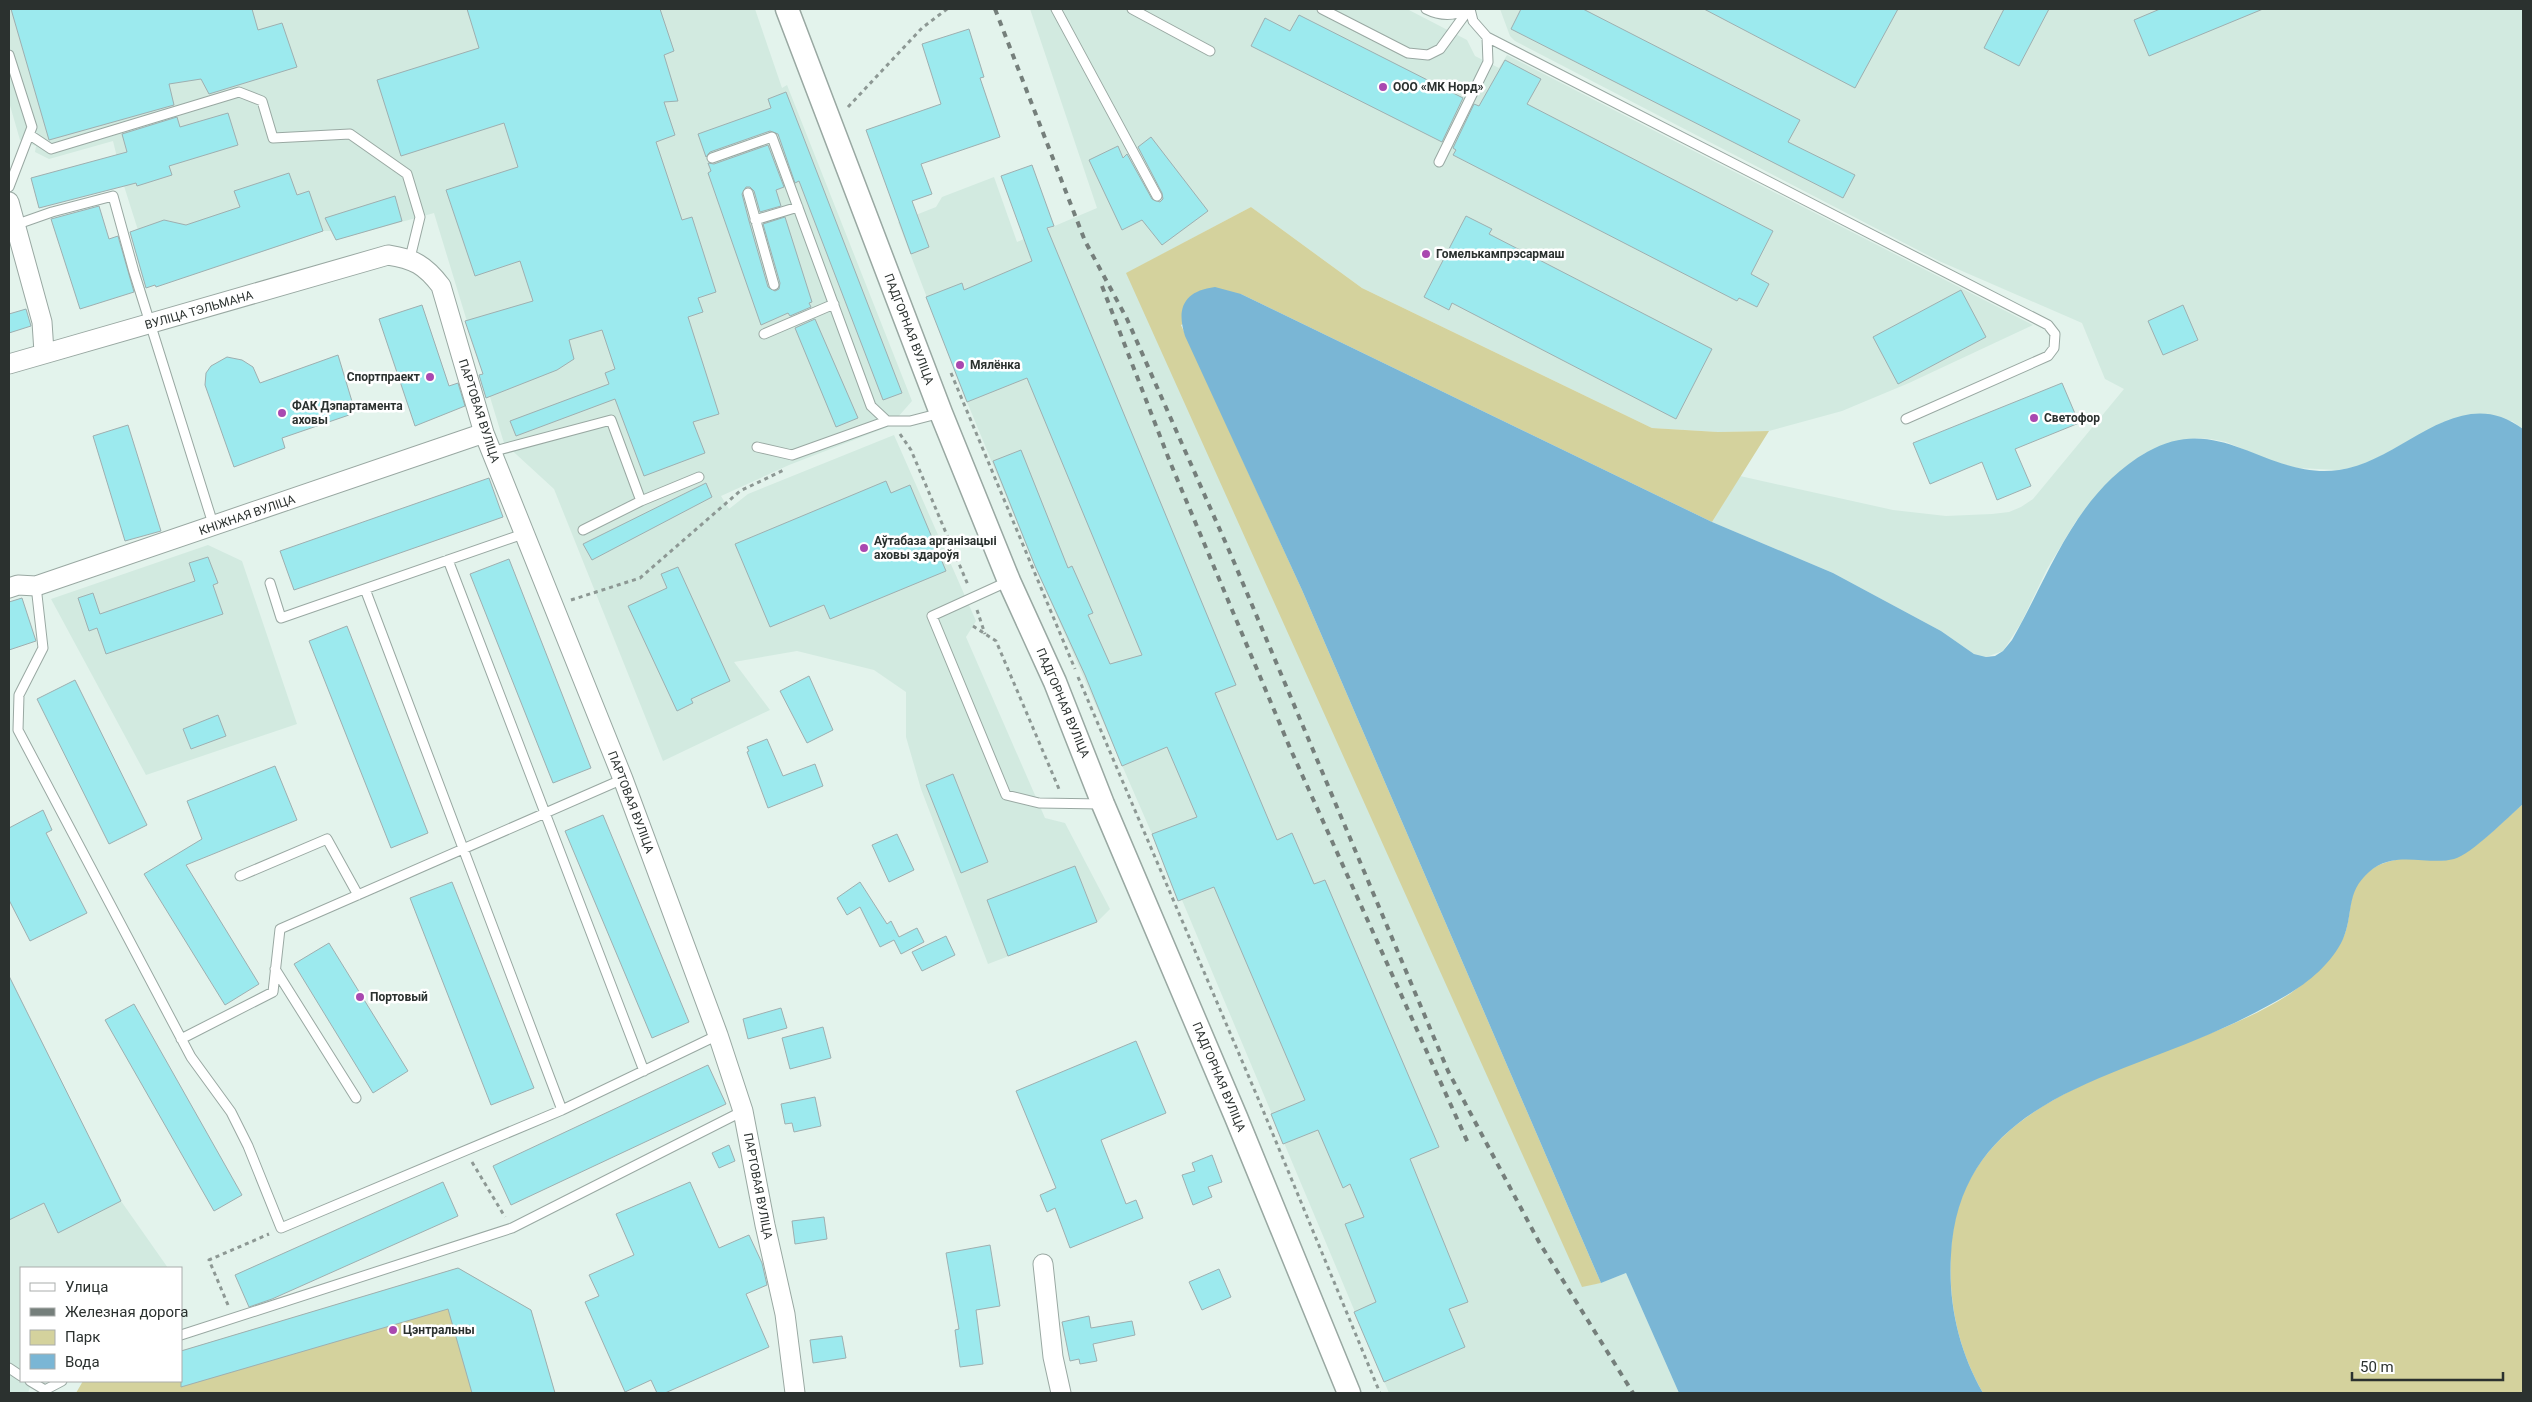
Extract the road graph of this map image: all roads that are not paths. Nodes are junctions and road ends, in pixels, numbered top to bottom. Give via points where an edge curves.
1 (787, 9) edge
2 (1056, 9) edge
3 (1132, 9) edge
4 (1322, 9) edge
5 (1426, 9) edge
6 (1469, 9) edge
7 (1487, 37) junction
8 (1210, 51) dead end
9 (9, 55) edge
10 (30, 135) junction
11 (712, 158) dead end
12 (1440, 162) dead end
13 (9, 187) edge
14 (748, 193) dead end
15 (1157, 196) dead end
16 (9, 202) edge
17 (798, 206) junction
18 (756, 220) junction
19 (15, 225) junction
20 (388, 254) joint
21 (410, 258) junction
22 (774, 285) dead end
23 (834, 304) junction
24 (150, 324) junction
25 (764, 334) dead end
26 (44, 352) junction
27 (9, 364) edge
28 (941, 413) junction
29 (1906, 419) dead end
30 (887, 421) junction
31 (484, 433) junction
32 (757, 447) dead end
33 (491, 452) junction
34 (699, 477) dead end
35 (641, 501) junction
36 (214, 527) junction
37 (583, 530) dead end
38 (523, 534) junction
39 (448, 560) junction
40 (1009, 581) junction
41 (270, 583) dead end
42 (36, 586) junction
43 (9, 588) edge
44 (365, 589) junction
45 (623, 779) junction
46 (1103, 804) junction
47 (544, 814) junction
48 (463, 849) junction
49 (240, 876) dead end
50 (358, 895) junction
51 (275, 969) junction
52 (718, 1035) junction
53 (181, 1039) junction
54 (644, 1071) junction
55 (356, 1098) dead end
56 (562, 1110) junction
57 (744, 1111) junction
58 (1044, 1264) dead end
59 (182, 1335) edge
60 (9, 1368) edge
61 (20, 1375) edge
62 (31, 1382) edge
63 (60, 1382) edge
64 (44, 1392) edge
65 (794, 1393) edge
66 (1061, 1393) edge
67 (1349, 1393) edge

1 - 28 street, ПАДГОРНАЯ ВУЛІЦА
2 - 15 lane
3 - 8 lane
4 - 6 lane via 1408,53 1428,55 1440,50
5 - 6 lane via 1444,15
6 - 7 lane via 1473,21
7 - 12 lane via 1488,62
7 - 29 lane via 2048,326 2055,334 2054,348 2048,356
9 - 10 lane via 32,128
10 - 13 lane
10 - 21 lane via 51,149 239,92 262,101 273,138 350,134 406,174 420,217
11 - 17 lane via 772,137
14 - 18 lane
16 - 19 street
17 - 18 lane
17 - 23 lane
18 - 22 lane
19 - 24 lane via 113,196
19 - 26 street via 42,322
20 - 21 street, ПАРТОВАЯ ВУЛІЦА
20 - 24 street, ВУЛІЦА ТЭЛЬМАНА
21 - 31 street, ПАРТОВАЯ ВУЛІЦА via 429,271 441,286
23 - 25 lane
23 - 30 lane via 871,406
24 - 26 street, ВУЛІЦА ТЭЛЬМАНА
24 - 36 lane
26 - 27 street, ВУЛІЦА ТЭЛЬМАНА
28 - 30 lane via 910,421
28 - 40 street, ПАДГОРНАЯ ВУЛІЦА
30 - 32 lane via 792,454
31 - 33 street, ПАРТОВАЯ ВУЛІЦА
31 - 36 street, КНІЖНАЯ ВУЛІЦА
33 - 35 lane via 611,420
33 - 38 street, ПАРТОВАЯ ВУЛІЦА
34 - 35 lane
35 - 37 lane
36 - 42 street, КНІЖНАЯ ВУЛІЦА
38 - 39 lane
38 - 45 street, ПАРТОВАЯ ВУЛІЦА
39 - 44 lane
39 - 47 lane
40 - 46 street, ПАДГОРНАЯ ВУЛІЦА via 1055,682
40 - 46 lane via 932,616 1006,795 1039,803
41 - 44 lane via 281,618
42 - 43 street, КНІЖНАЯ ВУЛІЦА
42 - 53 lane via 43,648 19,695 18,730
44 - 48 lane
45 - 47 lane
45 - 52 street, ПАРТОВАЯ ВУЛІЦА
46 - 67 street, ПАДГОРНАЯ ВУЛІЦА
47 - 48 lane
47 - 54 lane
48 - 50 lane
48 - 56 lane
49 - 50 lane via 327,839
50 - 51 lane via 280,929
51 - 53 lane via 272,992
51 - 55 lane
52 - 54 lane
52 - 57 street, ПАРТОВАЯ ВУЛІЦА
53 - 56 lane via 231,1112 281,1228
54 - 56 lane
57 - 59 lane via 512,1228
57 - 65 street, ПАРТОВАЯ ВУЛІЦА via 785,1314
58 - 66 street via 1053,1357
60 - 61 lane
62 - 64 lane
63 - 64 lane

